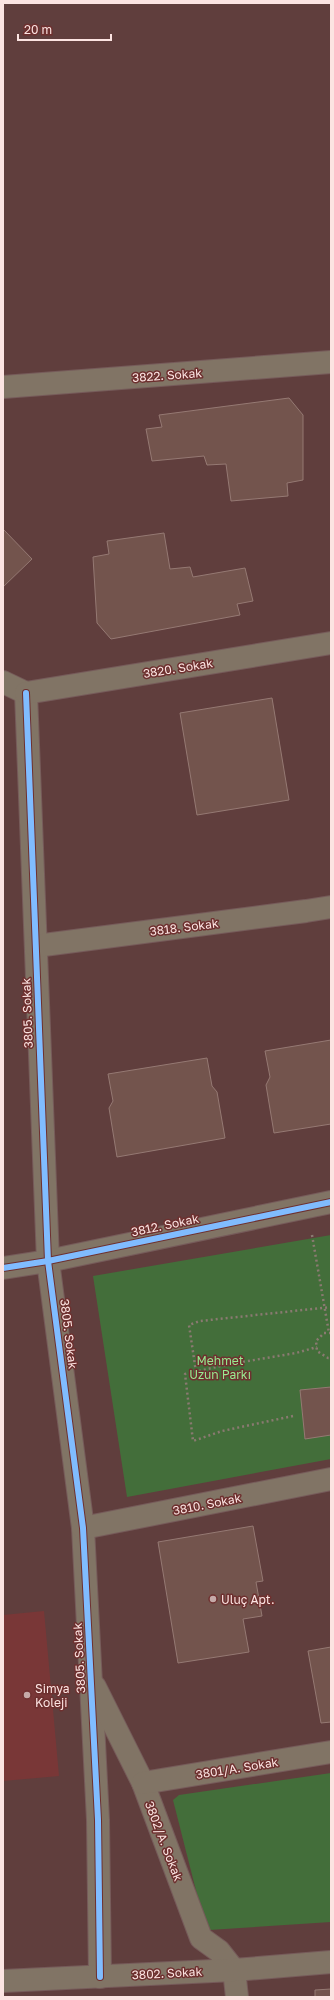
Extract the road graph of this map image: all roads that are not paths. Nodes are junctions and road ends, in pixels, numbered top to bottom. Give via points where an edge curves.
1 (331, 362) edge
2 (3, 387) edge
3 (331, 644) edge
4 (3, 682) edge
5 (26, 693) junction
6 (331, 906) edge
7 (36, 946) junction
8 (331, 1202) edge
9 (48, 1261) junction
10 (3, 1268) edge
11 (331, 1479) edge
12 (83, 1528) junction
13 (91, 1679) junction
14 (331, 1752) edge
15 (143, 1783) junction
16 (331, 1962) edge
17 (234, 1970) junction
18 (100, 1977) junction
19 (3, 1981) edge
20 (238, 1997) edge

1 - 2 street, 3822. Sokak
3 - 5 street, 3820. Sokak
4 - 5 street
5 - 7 street, 3805. Sokak
6 - 7 street, 3818. Sokak
7 - 9 street, 3805. Sokak
8 - 9 street, 3812. Sokak
9 - 10 street, 3812. Sokak
9 - 12 street, 3805. Sokak
11 - 12 street, 3810. Sokak
12 - 13 street, 3805. Sokak
13 - 15 street, 3802/A. Sokak
13 - 18 street, 3805. Sokak via 98,1820
14 - 15 street, 3801/A. Sokak
15 - 17 street, 3802/A. Sokak via 201,1938 218,1951
16 - 17 street, 3802. Sokak
17 - 18 street, 3802. Sokak
17 - 20 street
18 - 19 street, 3802. Sokak

